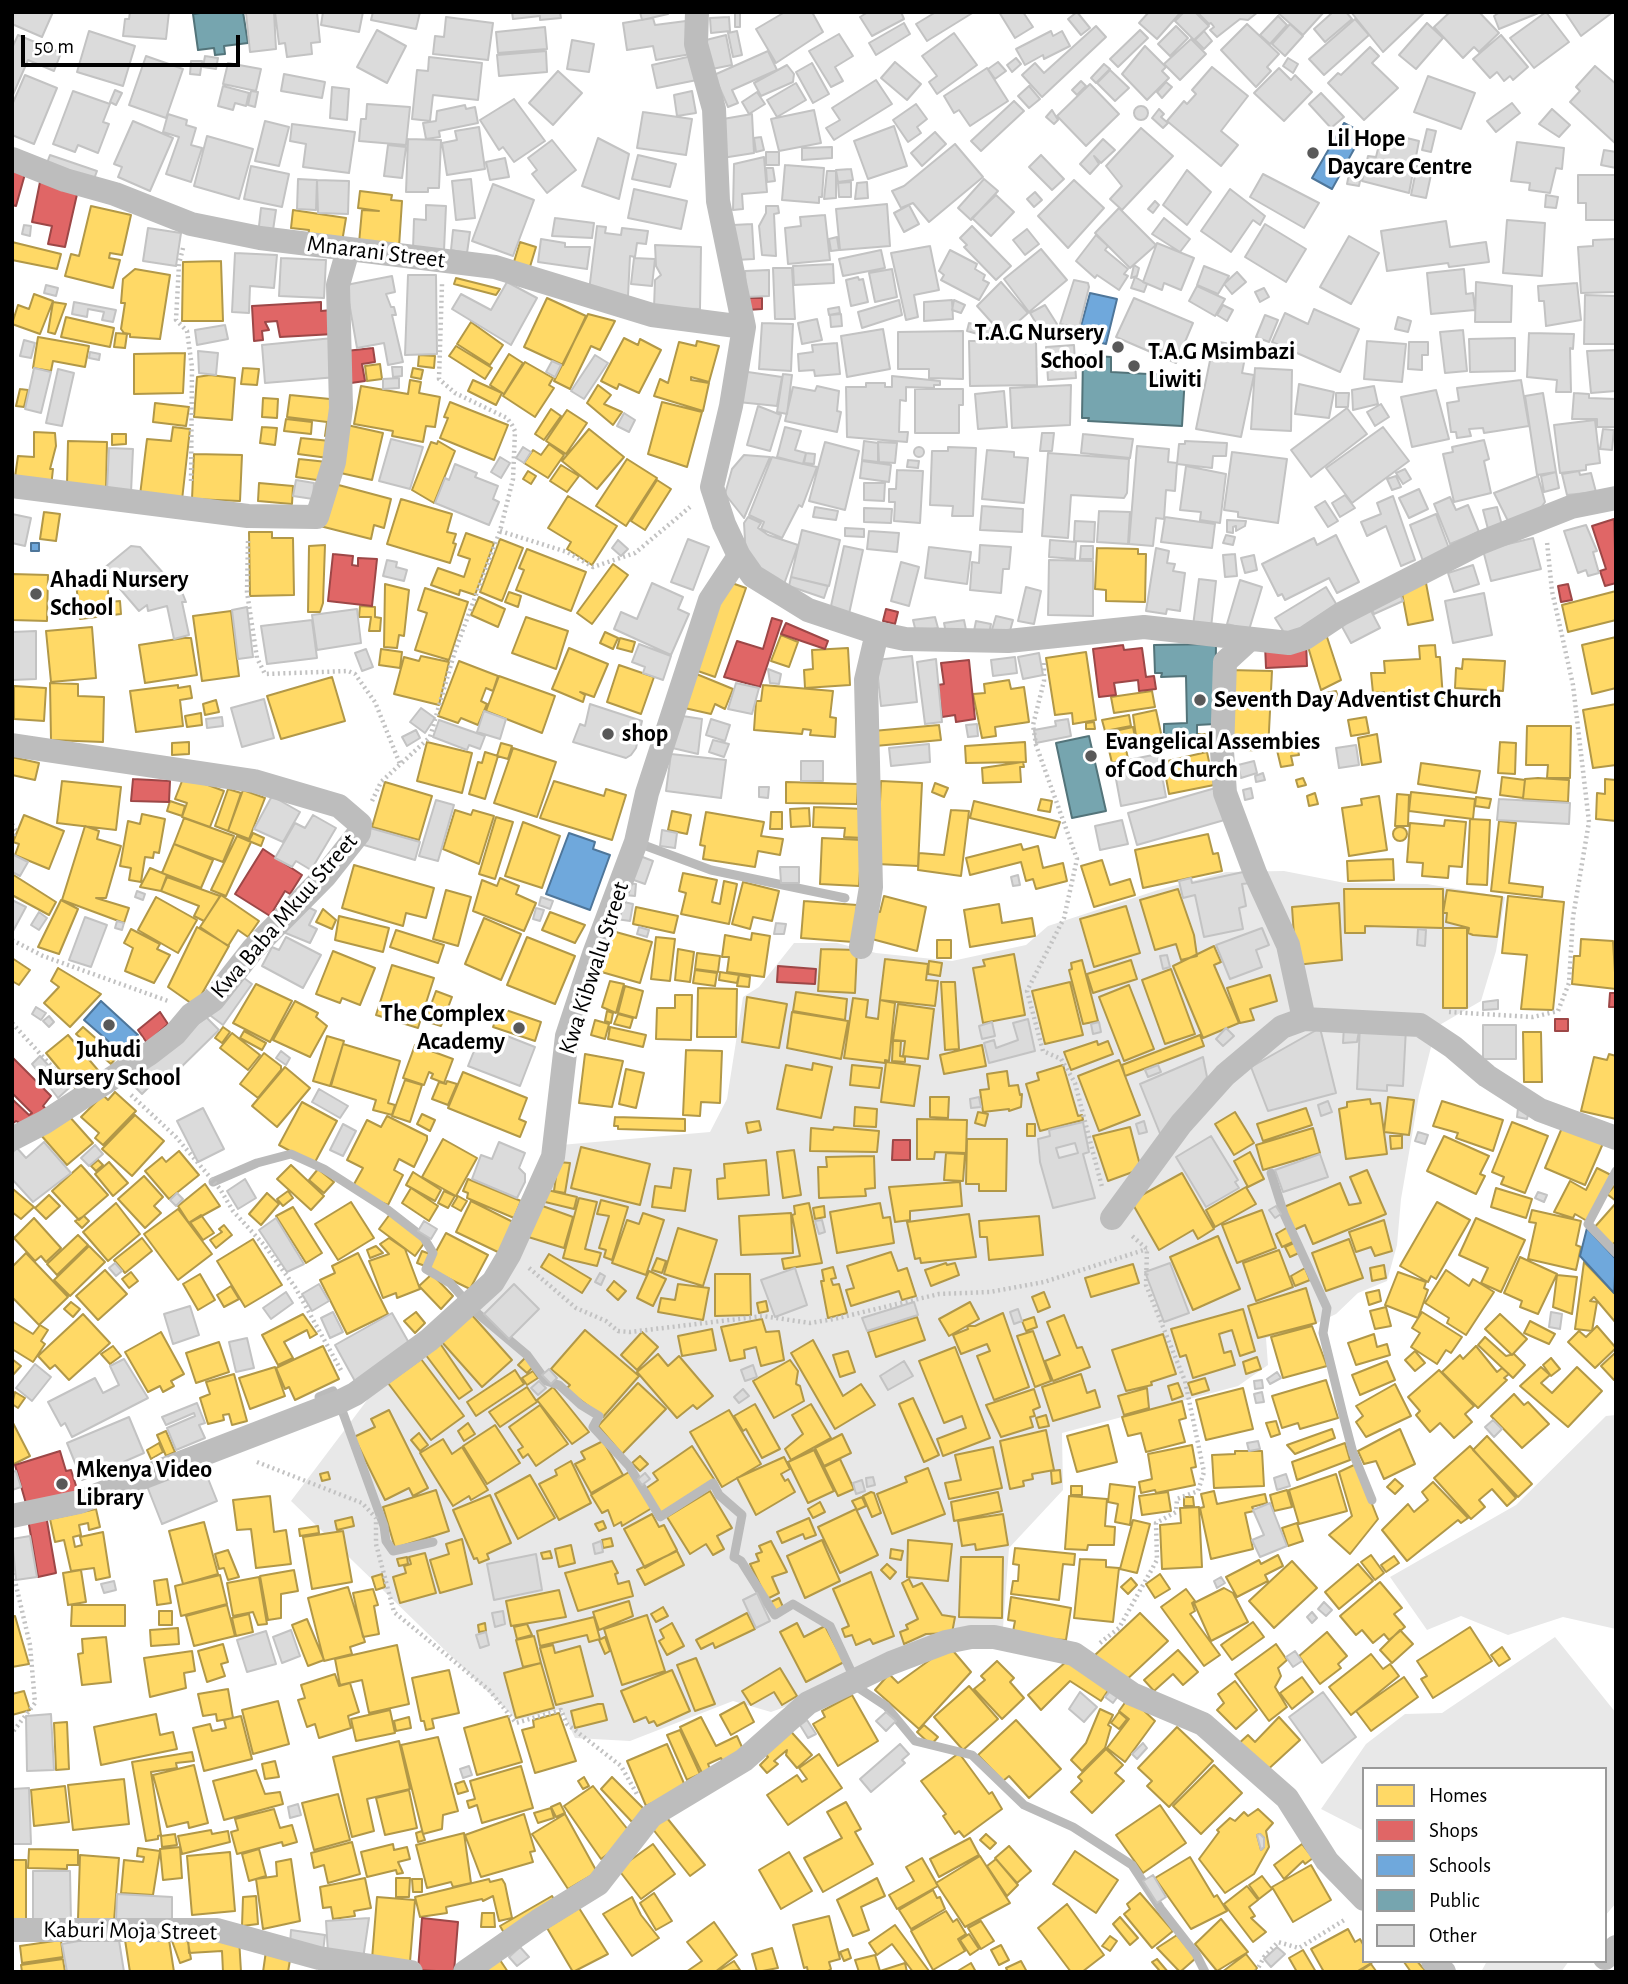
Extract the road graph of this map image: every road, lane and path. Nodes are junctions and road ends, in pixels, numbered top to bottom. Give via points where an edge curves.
1 (697, 12) edge
2 (12, 159) edge
3 (191, 224) junction
4 (348, 250) junction
5 (445, 260) junction
6 (744, 327) junction
7 (712, 487) junction
8 (14, 490) edge
9 (1616, 498) edge
10 (191, 508) junction
11 (248, 516) junction
12 (1544, 517) junction
13 (500, 531) junction
14 (739, 556) junction
15 (877, 633) junction
16 (1041, 637) junction
17 (1249, 640) junction
18 (12, 745) edge
19 (400, 764) junction
20 (12, 824) edge
21 (360, 824) junction
22 (12, 838) edge
23 (12, 940) edge
24 (861, 947) dead end
25 (1442, 1012) dead end
26 (191, 1014) junction
27 (1304, 1019) junction
28 (12, 1023) edge
29 (114, 1076) junction
30 (81, 1099) junction
31 (1611, 1137) edge
32 (12, 1139) edge
33 (1112, 1218) junction
34 (1147, 1249) junction
35 (509, 1255) junction
36 (355, 1394) junction
37 (216, 1450) junction
38 (12, 1516) edge
39 (12, 1568) edge
40 (1074, 1654) junction
41 (12, 1733) edge
42 (651, 1816) junction
43 (1359, 1906) edge
44 (12, 1930) edge
45 (411, 1972) edge
46 (466, 1972) edge
47 (1256, 1972) edge

1 - 6 street via 696,44 714,109 718,201
2 - 3 street, Mnarani Street
3 - 4 street, Mnarani Street
3 - 10 path via 178,264 176,320 187,331 192,368
4 - 5 street, Mnarani Street
4 - 11 street via 338,285 341,408 334,462 320,511 311,520
5 - 6 street, Mnarani Street via 495,267 652,315
5 - 13 path via 439,379 455,393 507,418 515,432 513,479
6 - 7 street
7 - 13 path via 635,553 593,567 567,552
7 - 14 street
8 - 10 street via 73,491
9 - 12 street
10 - 11 street
11 - 19 path via 247,592 257,658 265,674 355,674 375,702
12 - 17 street via 1422,570 1305,638 1289,643
12 - 25 path via 1552,590 1573,685 1589,822 1573,917 1569,983 1558,1011 1533,1017
13 - 19 path via 464,626 430,737
14 - 15 street via 753,576 807,610
14 - 35 street, Kwa Kibwalu Street via 710,600 664,739 636,842 567,1036 553,1157
15 - 16 street via 972,642
15 - 24 street via 866,680 871,887
16 - 17 street via 1144,627
16 - 33 path via 1045,670 1033,725 1035,745 1077,859 1064,918 1027,991 1043,1052 1061,1059 1075,1083
17 - 27 street via 1225,662 1225,793 1288,945
18 - 21 street, Kwa Baba Mkuu Street via 254,781 339,806
19 - 21 path via 381,782
20 - 22 path via 16,831
21 - 26 street, Kwa Baba Mkuu Street via 359,833 325,876 253,949 213,1000
23 - 26 path via 43,956 148,992
26 - 29 street, Kwa Baba Mkuu Street via 175,1034
27 - 31 street via 1420,1025 1540,1110
27 - 33 street via 1282,1027 1226,1075 1181,1124
28 - 30 path
29 - 30 street, Kwa Baba Mkuu Street
29 - 36 path via 176,1137 265,1246 295,1287
30 - 32 street, Kwa Baba Mkuu Street
33 - 34 path
34 - 35 path via 1044,1282 990,1292 939,1294 810,1323 763,1316 630,1332 618,1331 576,1308
34 - 40 path via 1146,1285 1185,1381 1204,1472 1198,1491 1177,1499 1176,1512 1156,1523 1157,1560 1119,1628
35 - 36 street, Kwa Kibwalu Street via 493,1282 429,1340
36 - 37 street, Kwa Kibwalu Street
37 - 38 street, Kwa Kibwalu Street via 79,1502
37 - 42 path via 287,1471 362,1503 376,1518 376,1544 394,1612 489,1690 516,1723 561,1710 567,1724 621,1766
39 - 41 path via 30,1645 35,1703
40 - 42 street via 994,1637 958,1639 914,1654 808,1703 744,1760
40 - 43 street via 1132,1694 1203,1724 1287,1798
42 - 46 street via 598,1884
43 - 47 path via 1299,1948 1278,1942
44 - 45 street, Kaburi Moja Street via 217,1930 319,1958

